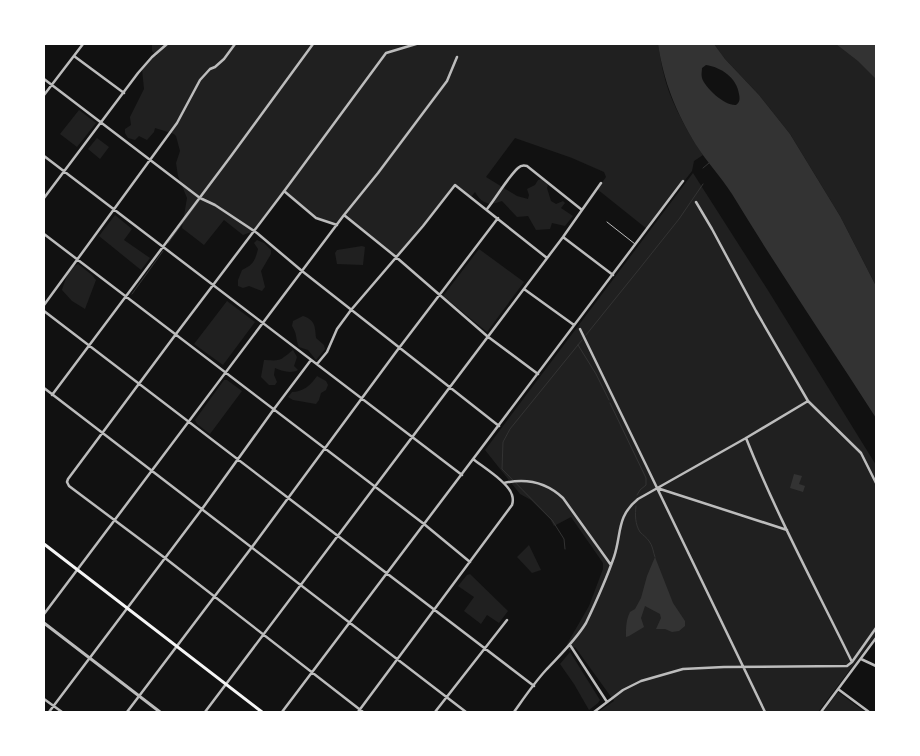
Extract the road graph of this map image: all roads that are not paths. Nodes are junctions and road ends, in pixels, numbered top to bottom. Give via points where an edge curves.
1 (84, 44) edge
2 (167, 44) edge
3 (235, 44) edge
4 (313, 44) edge
5 (416, 44) edge
6 (74, 56) junction
7 (457, 57) dead end
8 (44, 79) edge
9 (51, 85) junction
10 (124, 93) junction
11 (44, 94) edge
12 (101, 123) junction
13 (44, 156) edge
14 (150, 160) junction
15 (65, 171) junction
16 (683, 181) dead end
17 (602, 183) dead end
18 (284, 191) junction
19 (44, 198) edge
20 (200, 198) junction
21 (696, 202) dead end
22 (114, 209) junction
23 (487, 210) junction
24 (582, 210) junction
25 (344, 215) junction
26 (498, 218) junction
27 (608, 222) dead end
28 (337, 225) junction
29 (254, 231) junction
30 (44, 234) edge
31 (563, 237) junction
32 (636, 244) junction
33 (163, 247) junction
34 (396, 257) junction
35 (547, 258) junction
36 (77, 259) junction
37 (302, 271) junction
38 (613, 275) junction
39 (214, 285) junction
40 (524, 288) junction
41 (126, 296) junction
42 (439, 296) junction
43 (44, 305) edge
44 (351, 310) junction
45 (44, 311) edge
46 (263, 323) junction
47 (574, 325) junction
48 (580, 329) dead end
49 (176, 334) junction
50 (487, 336) junction
51 (90, 346) junction
52 (399, 348) junction
53 (312, 360) junction
54 (317, 364) junction
55 (226, 372) junction
56 (538, 374) junction
57 (139, 384) junction
58 (449, 386) junction
59 (44, 388) edge
60 (52, 395) junction
61 (361, 399) junction
62 (808, 401) junction
63 (274, 409) junction
64 (189, 422) junction
65 (499, 426) junction
66 (101, 433) junction
67 (411, 437) junction
68 (746, 438) junction
69 (325, 448) junction
70 (473, 459) junction
71 (239, 460) junction
72 (152, 471) junction
73 (462, 475) junction
74 (504, 483) junction
75 (876, 483) edge
76 (374, 486) junction
77 (657, 488) junction
78 (288, 498) junction
79 (202, 509) junction
80 (115, 521) junction
81 (424, 524) junction
82 (788, 530) junction
83 (337, 536) junction
84 (44, 544) edge
85 (252, 547) junction
86 (165, 558) junction
87 (470, 562) junction
88 (611, 566) junction
89 (77, 570) junction
90 (387, 573) junction
91 (300, 585) junction
92 (214, 597) junction
93 (127, 608) junction
94 (434, 610) junction
95 (44, 614) edge
96 (507, 620) dead end
97 (349, 622) junction
98 (44, 623) edge
99 (876, 628) edge
100 (263, 635) junction
101 (876, 638) edge
102 (570, 645) junction
103 (177, 646) junction
104 (485, 649) junction
105 (89, 658) junction
106 (861, 659) junction
107 (398, 660) junction
108 (852, 662) junction
109 (876, 666) edge
110 (744, 667) junction
111 (312, 672) junction
112 (226, 684) junction
113 (534, 686) junction
114 (838, 689) junction
115 (139, 696) junction
116 (446, 697) junction
117 (44, 699) edge
118 (607, 702) junction
119 (54, 706) junction
120 (359, 711) edge
121 (49, 712) edge
122 (62, 712) edge
123 (127, 712) edge
124 (160, 712) edge
125 (205, 712) edge
126 (262, 712) edge
127 (282, 712) edge
128 (363, 712) edge
129 (435, 712) edge
130 (466, 712) edge
131 (514, 712) edge
132 (594, 712) edge
133 (765, 712) edge
134 (821, 712) edge
135 (869, 712) edge

1 - 6 street
2 - 10 street via 152,57
3 - 14 street via 224,59 200,80 177,123
4 - 20 street
5 - 18 street via 386,53
6 - 9 street
6 - 10 street
7 - 25 street via 446,81
8 - 9 street
9 - 11 street
9 - 12 street
10 - 12 street
12 - 14 street
12 - 15 street
13 - 15 street
14 - 20 street
14 - 22 street
15 - 19 street
15 - 22 street
16 - 32 street
17 - 24 street
18 - 28 street via 316,218
18 - 29 street
20 - 29 street
20 - 33 street
21 - 62 street
22 - 33 street
22 - 36 street
23 - 24 street via 519,167 528,166
23 - 26 street
23 - 34 street via 455,185
24 - 31 street
25 - 28 street
25 - 34 street
26 - 35 street
26 - 42 street
27 - 32 lane
28 - 37 street
29 - 37 street
29 - 39 street
30 - 36 street
31 - 35 street
31 - 38 street
32 - 38 street
33 - 39 street
33 - 41 street
34 - 42 street
34 - 44 street
35 - 40 street
36 - 41 street
36 - 43 street
37 - 44 street
37 - 46 street
38 - 47 street
39 - 46 street
39 - 49 street
40 - 47 street
40 - 50 street
41 - 49 street
41 - 51 street
42 - 50 street
42 - 52 street
44 - 52 street
44 - 54 street via 337,329 327,352
45 - 51 street
46 - 53 street
46 - 55 street
47 - 56 street
48 - 77 street
49 - 55 street
49 - 57 street
50 - 56 street
50 - 58 street
51 - 57 street
51 - 60 street
52 - 58 street
52 - 61 street
53 - 54 street
53 - 63 street
54 - 61 street
55 - 63 street
55 - 64 street
56 - 65 street
57 - 64 street
57 - 66 street
58 - 65 street
58 - 67 street
59 - 60 street
60 - 66 street
61 - 67 street
61 - 69 street
62 - 68 street
62 - 75 street via 861,453
63 - 69 street
63 - 71 street
64 - 71 street
64 - 72 street
65 - 70 street
66 - 72 street
66 - 80 street via 66,482
67 - 73 street
67 - 76 street
68 - 77 street
68 - 82 street
69 - 76 street
69 - 78 street
70 - 73 street
70 - 74 street
71 - 78 street
71 - 79 street
72 - 79 street
72 - 80 street
73 - 81 street
74 - 87 street via 512,496 510,508
74 - 88 street via 517,480 540,483 555,490
76 - 81 street
76 - 83 street
77 - 82 street
77 - 88 street via 638,499 626,511
77 - 110 street
78 - 83 street
78 - 85 street
79 - 85 street
79 - 86 street
80 - 86 street
80 - 89 street
81 - 87 street
81 - 90 street
82 - 108 street
83 - 90 street
83 - 91 street
84 - 89 main road
85 - 91 street
85 - 92 street
86 - 92 street
86 - 93 street
87 - 94 street
88 - 102 street via 586,623
89 - 93 main road
89 - 95 street
90 - 94 street
90 - 97 street
91 - 97 street
91 - 100 street
92 - 100 street
92 - 103 street
93 - 103 main road
93 - 105 street
94 - 104 street
94 - 107 street
96 - 104 street
97 - 107 street
97 - 111 street
98 - 105 street
99 - 108 street
100 - 111 street
100 - 112 street
101 - 106 street
102 - 113 street
102 - 118 street
103 - 112 main road
103 - 115 street
104 - 113 street
104 - 116 street
105 - 115 street
105 - 119 street
106 - 109 street
106 - 114 street
107 - 116 street
107 - 120 street
108 - 110 street via 847,666
110 - 118 street via 683,669 641,681
110 - 133 street
111 - 120 street
111 - 127 street
112 - 125 street
112 - 126 main road
113 - 131 street
114 - 134 street
114 - 135 street
115 - 123 street
115 - 124 street
116 - 129 street
116 - 130 street
117 - 119 street
118 - 132 street
119 - 121 street
119 - 122 street
120 - 128 street

